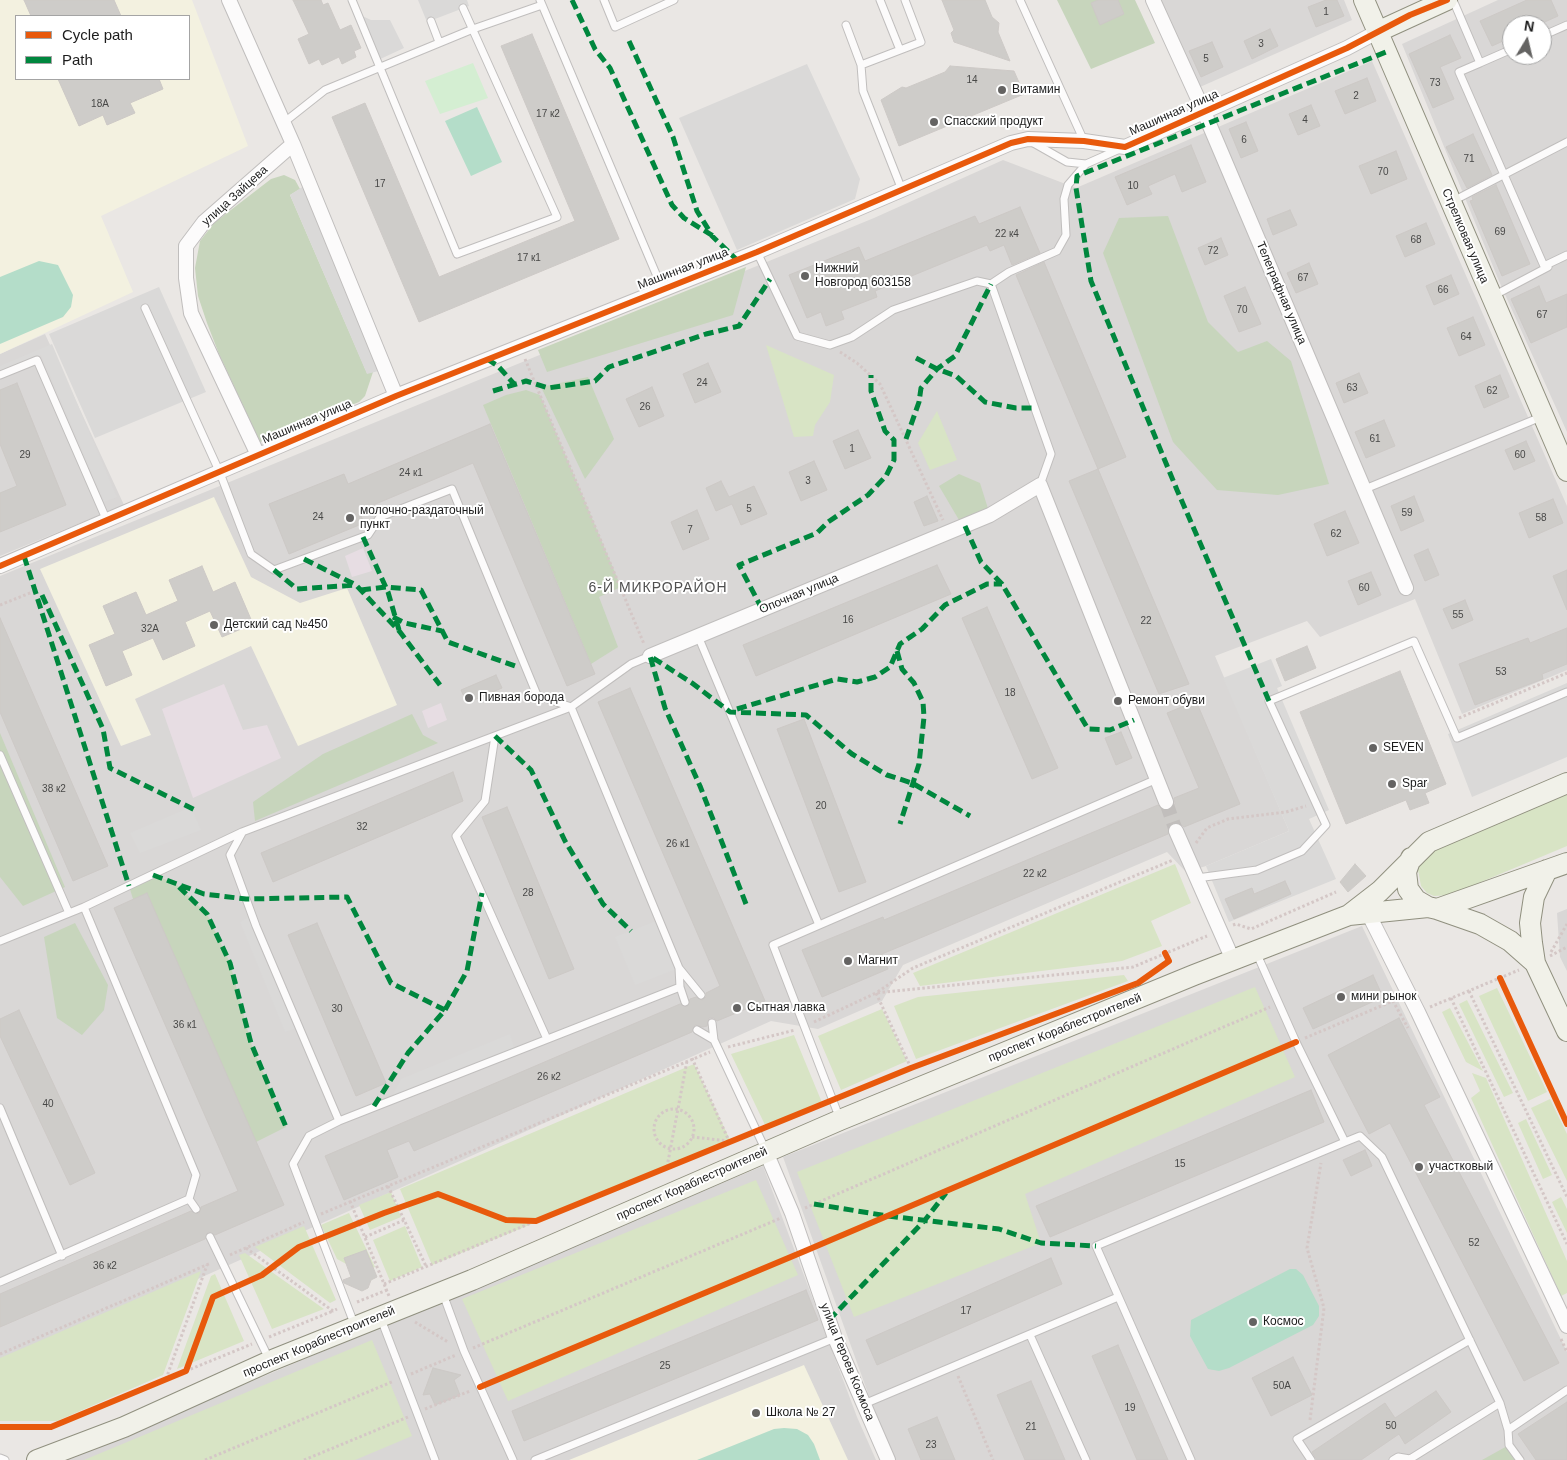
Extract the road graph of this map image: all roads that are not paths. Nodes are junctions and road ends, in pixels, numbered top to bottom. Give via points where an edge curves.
1 (229, 0) edge
2 (352, 0) edge
3 (604, 0) edge
4 (674, 0) edge
5 (880, 0) edge
6 (905, 0) edge
7 (1020, 0) edge
8 (1153, 0) edge
9 (1364, 0) edge
10 (1446, 0) edge
11 (1453, 0) edge
12 (541, 3) edge
13 (464, 8) dead end
14 (431, 21) dead end
15 (846, 25) dead end
16 (1567, 25) edge
17 (473, 29) junction
18 (1377, 32) junction
19 (1552, 32) edge
20 (439, 42) junction
21 (900, 50) junction
22 (1502, 53) edge
23 (1480, 63) junction
24 (862, 65) junction
25 (378, 66) junction
26 (1204, 112) junction
27 (282, 124) junction
28 (1028, 139) junction
29 (1084, 141) junction
30 (1567, 142) edge
31 (293, 144) junction
32 (1125, 147) junction
33 (1086, 164) junction
34 (1504, 174) junction
35 (902, 190) junction
36 (1450, 202) junction
37 (757, 252) junction
38 (1567, 256) edge
39 (1548, 267) dead end
40 (991, 284) junction
41 (662, 288) junction
42 (1491, 297) junction
43 (145, 308) dead end
44 (0, 375) edge
45 (396, 396) junction
46 (1544, 416) junction
47 (258, 455) junction
48 (1567, 471) edge
49 (220, 473) junction
50 (1040, 485) junction
51 (1365, 489) junction
52 (107, 521) junction
53 (0, 566) edge
54 (1406, 588) dead end
55 (698, 636) junction
56 (650, 656) joint
57 (1567, 692) edge
58 (571, 707) junction
59 (495, 736) junction
60 (0, 755) edge
61 (1157, 779) junction
62 (1567, 783) edge
63 (1166, 802) tunnel mouth
64 (1176, 830) tunnel mouth
65 (242, 832) junction
66 (1411, 858) junction
67 (1567, 862) edge
68 (1548, 870) junction
69 (1197, 878) junction
70 (84, 907) junction
71 (1432, 908) junction
72 (69, 913) junction
73 (1359, 914) junction
74 (819, 925) junction
75 (0, 941) edge
76 (1256, 952) junction
77 (1233, 960) junction
78 (1541, 960) junction
79 (679, 968) junction
80 (680, 986) junction
81 (701, 995) dead end
82 (685, 1002) dead end
83 (712, 1023) dead end
84 (697, 1030) dead end
85 (1567, 1030) edge
86 (547, 1039) junction
87 (714, 1040) junction
88 (0, 1108) edge
89 (338, 1120) junction
90 (840, 1120) junction
91 (1345, 1142) junction
92 (766, 1152) junction
93 (189, 1199) junction
94 (196, 1209) dead end
95 (210, 1237) dead end
96 (62, 1256) junction
97 (0, 1282) edge
98 (442, 1292) junction
99 (1118, 1297) junction
100 (388, 1313) junction
101 (355, 1326) junction
102 (1567, 1326) edge
103 (1030, 1334) junction
104 (835, 1338) junction
105 (1470, 1340) junction
106 (270, 1362) junction
107 (1567, 1390) edge
108 (864, 1404) junction
109 (1500, 1404) junction
110 (1508, 1430) junction
111 (0, 1458) edge
112 (5, 1460) edge
113 (37, 1460) edge
114 (435, 1460) edge
115 (513, 1460) edge
116 (535, 1460) edge
117 (888, 1460) edge
118 (1086, 1460) edge
119 (1190, 1460) edge
120 (1311, 1460) edge
121 (1393, 1460) edge
122 (1520, 1460) edge

1 - 27 street
2 - 25 lane
3 - 4 lane via 615,27
5 - 21 lane
6 - 21 lane via 921,42
7 - 29 lane
8 - 26 street, Телеграфная улица
9 - 18 street, Стрелковая улица
10 - 18 street
11 - 23 lane
12 - 17 lane
12 - 41 lane
13 - 17 lane
14 - 20 lane
15 - 24 lane
16 - 19 lane
17 - 20 lane
17 - 25 lane via 557,217 457,254
18 - 26 street, Машинная улица
18 - 36 street, Стрелковая улица
20 - 25 lane
21 - 24 lane
22 - 23 lane
23 - 34 lane via 1459,72
24 - 35 lane via 863,91
25 - 27 lane via 325,90
26 - 32 street, Машинная улица
26 - 51 street, Телеграфная улица
27 - 31 street
28 - 29 street, Машинная улица
28 - 33 lane via 1067,162
28 - 35 street, Машинная улица via 1003,146
29 - 32 street, Машинная улица
30 - 34 lane
31 - 45 street
31 - 47 street, улица Зайцева via 204,222 186,246 186,278 192,313
32 - 33 lane
33 - 40 lane via 1065,192 1066,235 1058,251 1009,272
34 - 36 lane
34 - 38 lane via 1544,266
35 - 37 street, Машинная улица
36 - 42 street, Стрелковая улица
37 - 40 lane via 797,336 830,345 852,338 893,310 977,280
37 - 41 street, Машинная улица
39 - 42 lane
40 - 50 lane via 1051,454
41 - 45 street, Машинная улица
42 - 46 street, Стрелковая улица
43 - 49 lane
44 - 52 lane via 37,360
45 - 47 street, Машинная улица
46 - 48 street, Стрелковая улица via 1560,444
46 - 51 lane
47 - 49 street, Машинная улица
49 - 52 street, Машинная улица
49 - 58 lane via 251,554 274,570 368,535 380,517 452,488 537,695
50 - 55 street, Опочная улица via 990,515
50 - 61 street
51 - 54 street, Телеграфная улица
52 - 53 street, Машинная улица
55 - 56 street, Опочная улица
55 - 74 lane
56 - 58 lane via 631,664
57 - 69 lane via 1457,738 1414,642 1269,701 1326,825 1302,851 1257,870
58 - 59 lane
58 - 79 lane
59 - 65 lane
59 - 86 lane via 486,801 456,836
60 - 72 lane
61 - 63 street
61 - 74 lane
62 - 66 street via 1429,842
64 - 69 street
65 - 70 lane
65 - 89 lane via 230,855 256,926
66 - 71 street via 1406,872 1408,889 1416,900
66 - 73 street
67 - 68 street
68 - 71 street
68 - 78 street via 1534,897 1530,923
69 - 77 street
70 - 72 lane
70 - 93 lane via 196,1174
71 - 73 street
71 - 78 street via 1480,924
72 - 75 lane
73 - 76 street, проспект Кораблестроителей
73 - 102 street via 1418,1012
74 - 90 lane via 774,945
76 - 77 street, проспект Кораблестроителей
76 - 91 lane
77 - 90 street, проспект Кораблестроителей
78 - 85 street
79 - 80 lane
79 - 81 lane
80 - 82 lane
80 - 86 lane
83 - 87 lane
84 - 87 lane
86 - 89 lane
87 - 92 lane
88 - 96 lane
89 - 101 lane via 309,1136 293,1164
90 - 92 street, проспект Кораблестроителей
91 - 99 lane via 1096,1246
91 - 105 lane via 1360,1136 1382,1157
92 - 98 street, проспект Кораблестроителей
92 - 104 street, улица Героев Космоса via 792,1213
93 - 94 lane
93 - 96 lane
95 - 106 lane
96 - 97 lane
98 - 100 street, проспект Кораблестроителей
98 - 115 lane via 464,1352
99 - 103 lane
99 - 119 lane
100 - 101 street, проспект Кораблестроителей
100 - 114 lane via 404,1377
101 - 106 street, проспект Кораблестроителей
103 - 108 lane
103 - 118 lane
104 - 108 street, улица Героев Космоса
104 - 116 lane
105 - 109 lane
105 - 120 lane via 1297,1439
106 - 113 street, проспект Кораблестроителей via 190,1399
107 - 110 lane
108 - 117 street, улица Героев Космоса
109 - 110 lane
109 - 121 lane via 1410,1459 1398,1457
110 - 122 lane via 1510,1445
111 - 112 lane

